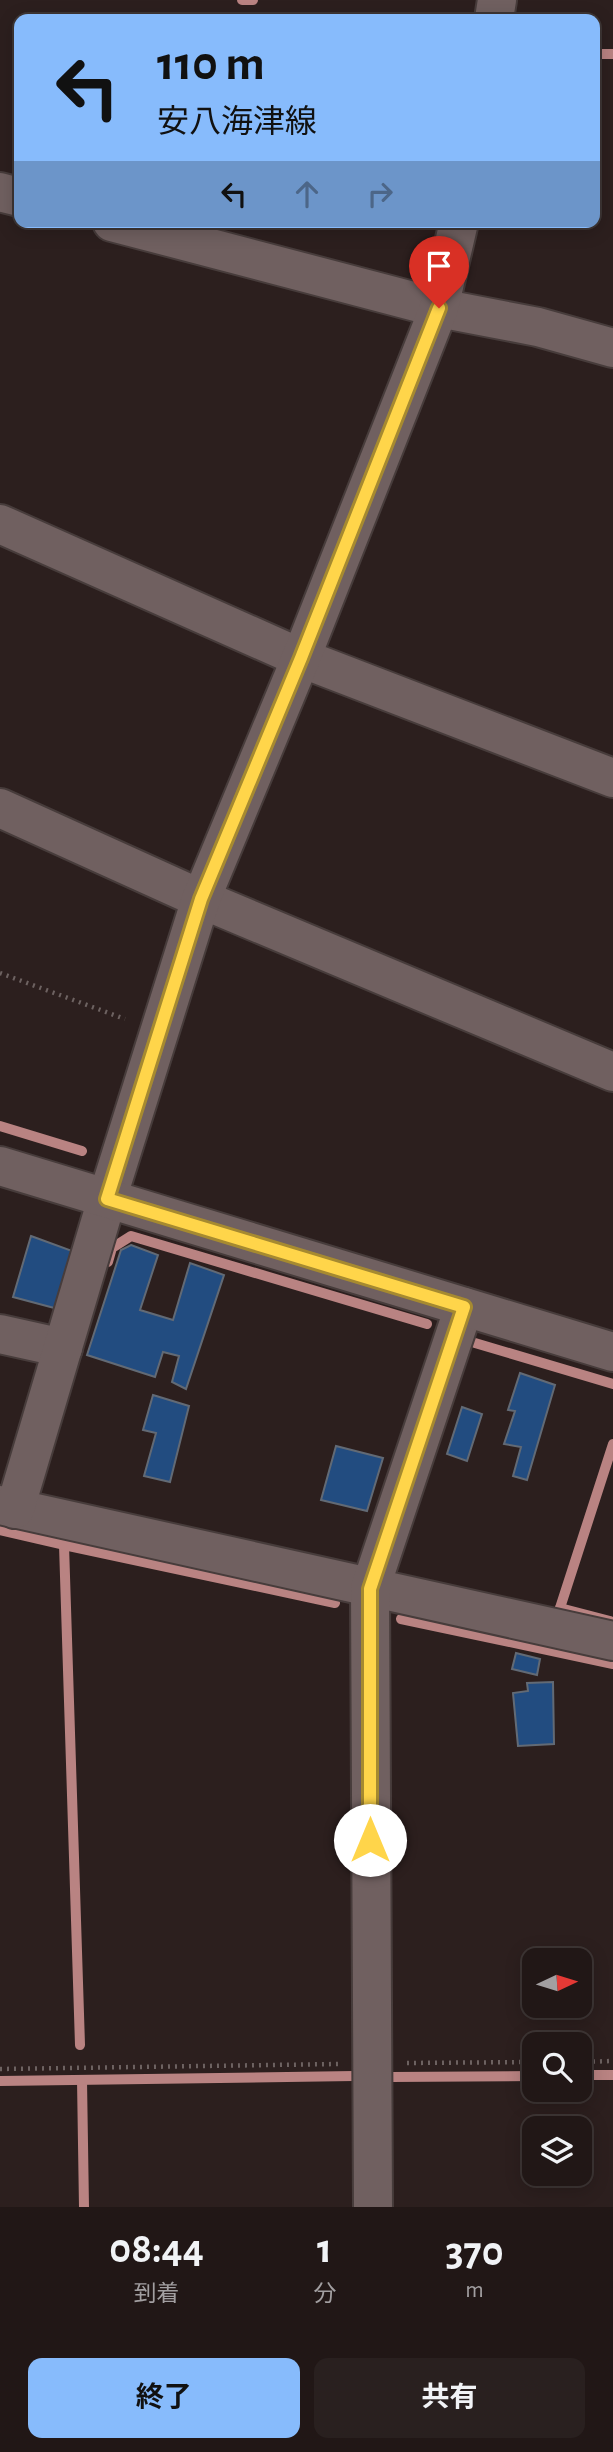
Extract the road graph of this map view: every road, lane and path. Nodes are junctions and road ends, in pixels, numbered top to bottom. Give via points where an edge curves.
1 (135, 228) edge
2 (458, 228) edge
3 (439, 308) junction
4 (613, 348) edge
5 (0, 524) edge
6 (301, 658) junction
7 (613, 778) edge
8 (0, 808) edge
9 (201, 899) junction
10 (0, 973) edge
11 (159, 1031) junction
12 (613, 1072) edge
13 (0, 1166) edge
14 (107, 1199) junction
15 (464, 1307) junction
16 (0, 1334) edge
17 (63, 1348) junction
18 (613, 1352) edge
19 (8, 1507) edge
20 (370, 1589) junction
21 (613, 1641) edge
22 (613, 2061) edge
23 (522, 2062) edge
24 (592, 2062) edge
25 (371, 2064) junction
26 (0, 2068) edge
27 (373, 2207) edge

1 - 3 street
2 - 3 street
3 - 4 street via 538,327
3 - 6 street
5 - 6 street
6 - 7 street
6 - 9 street
8 - 9 street
9 - 11 street
9 - 12 street
10 - 11 path
11 - 14 street
13 - 14 street
14 - 15 street
14 - 17 street
15 - 18 street
15 - 20 street
16 - 17 street
17 - 19 street
19 - 20 street
20 - 21 street
20 - 25 street
22 - 24 path
23 - 25 path
25 - 26 path
25 - 27 street

